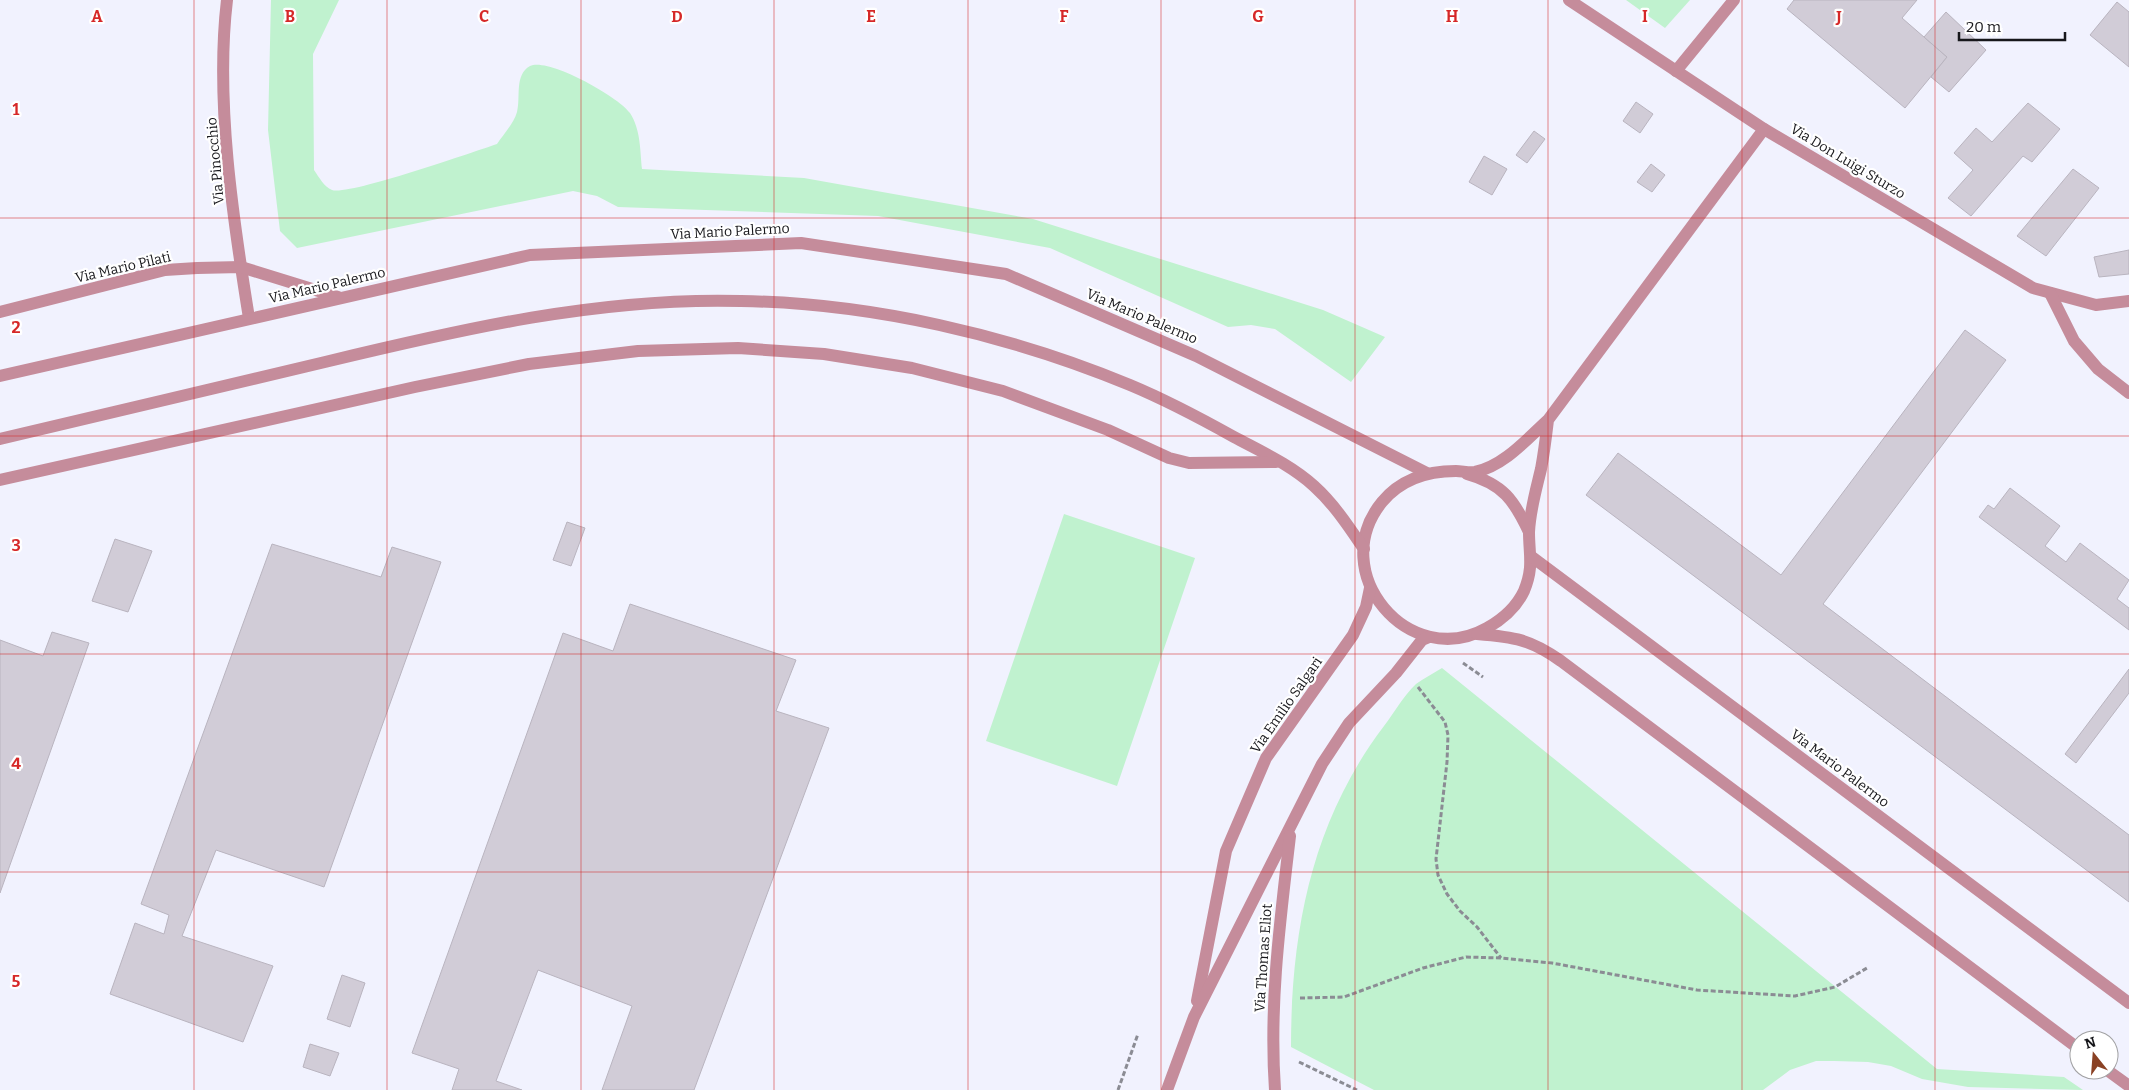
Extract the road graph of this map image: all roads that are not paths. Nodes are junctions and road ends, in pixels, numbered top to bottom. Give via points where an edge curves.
1 (227, 0) edge
2 (1569, 0) edge
3 (1734, 0) edge
4 (1676, 71) junction
5 (1764, 129) junction
6 (241, 267) junction
7 (2050, 293) junction
8 (339, 298) junction
9 (2129, 301) edge
10 (0, 312) edge
11 (249, 318) junction
12 (0, 376) edge
13 (2129, 393) edge
14 (1548, 420) junction
15 (0, 439) edge
16 (1281, 462) junction
17 (1455, 471) junction
18 (1427, 473) junction
19 (0, 480) edge
20 (1529, 532) junction
21 (1364, 549) junction
22 (1532, 557) junction
23 (1370, 588) junction
24 (1477, 634) junction
25 (1429, 637) junction
26 (1291, 828) junction
27 (2129, 1002) edge
28 (1194, 1017) junction
29 (2069, 1042) edge
30 (1167, 1090) edge
31 (1275, 1090) edge

1 - 6 street, Via Pinocchio via 224,24 226,137
2 - 4 street, Via Don Luigi Sturzo
3 - 4 street
4 - 5 street, Via Don Luigi Sturzo
5 - 7 street, Via Don Luigi Sturzo via 2033,288
5 - 14 street
6 - 8 street, Via Mario Pilati
6 - 10 street, Via Mario Pilati via 165,270
6 - 11 street, Via Pinocchio
7 - 9 street, Via Don Luigi Sturzo via 2096,304
7 - 13 street via 2074,341 2098,369
8 - 11 street, Via Mario Palermo
8 - 18 street, Via Mario Palermo via 530,255 801,243 1006,274 1196,356
11 - 12 street, Via Mario Palermo
14 - 17 street via 1506,458 1475,472
14 - 20 street
15 - 16 street via 451,332 547,314 656,303 741,301 833,307 1013,344 1093,370 1163,399
16 - 19 street via 1189,463 1169,458 1108,430 986,387 912,368 824,354 738,348 638,351 529,364 416,386
16 - 21 street via 1317,488
17 - 18 street
17 - 20 street via 1483,478 1505,493 1517,507
18 - 21 street via 1398,487 1381,504 1372,519
20 - 22 street
21 - 23 street
22 - 24 street via 1528,581 1516,604 1499,622
22 - 27 street, Via Mario Palermo
23 - 25 street via 1394,620
23 - 28 street, Via Emilio Salgari via 1366,607 1353,635 1266,758 1226,851
24 - 25 street
24 - 29 street via 1518,638 1542,648 1561,661
25 - 26 street, Via Emilio Salgari via 1422,640 1350,723 1322,764
26 - 28 street, Via Emilio Salgari
26 - 31 street, Via Thomas Eliot via 1275,962 1272,1052
28 - 30 street, Via Emilio Salgari

